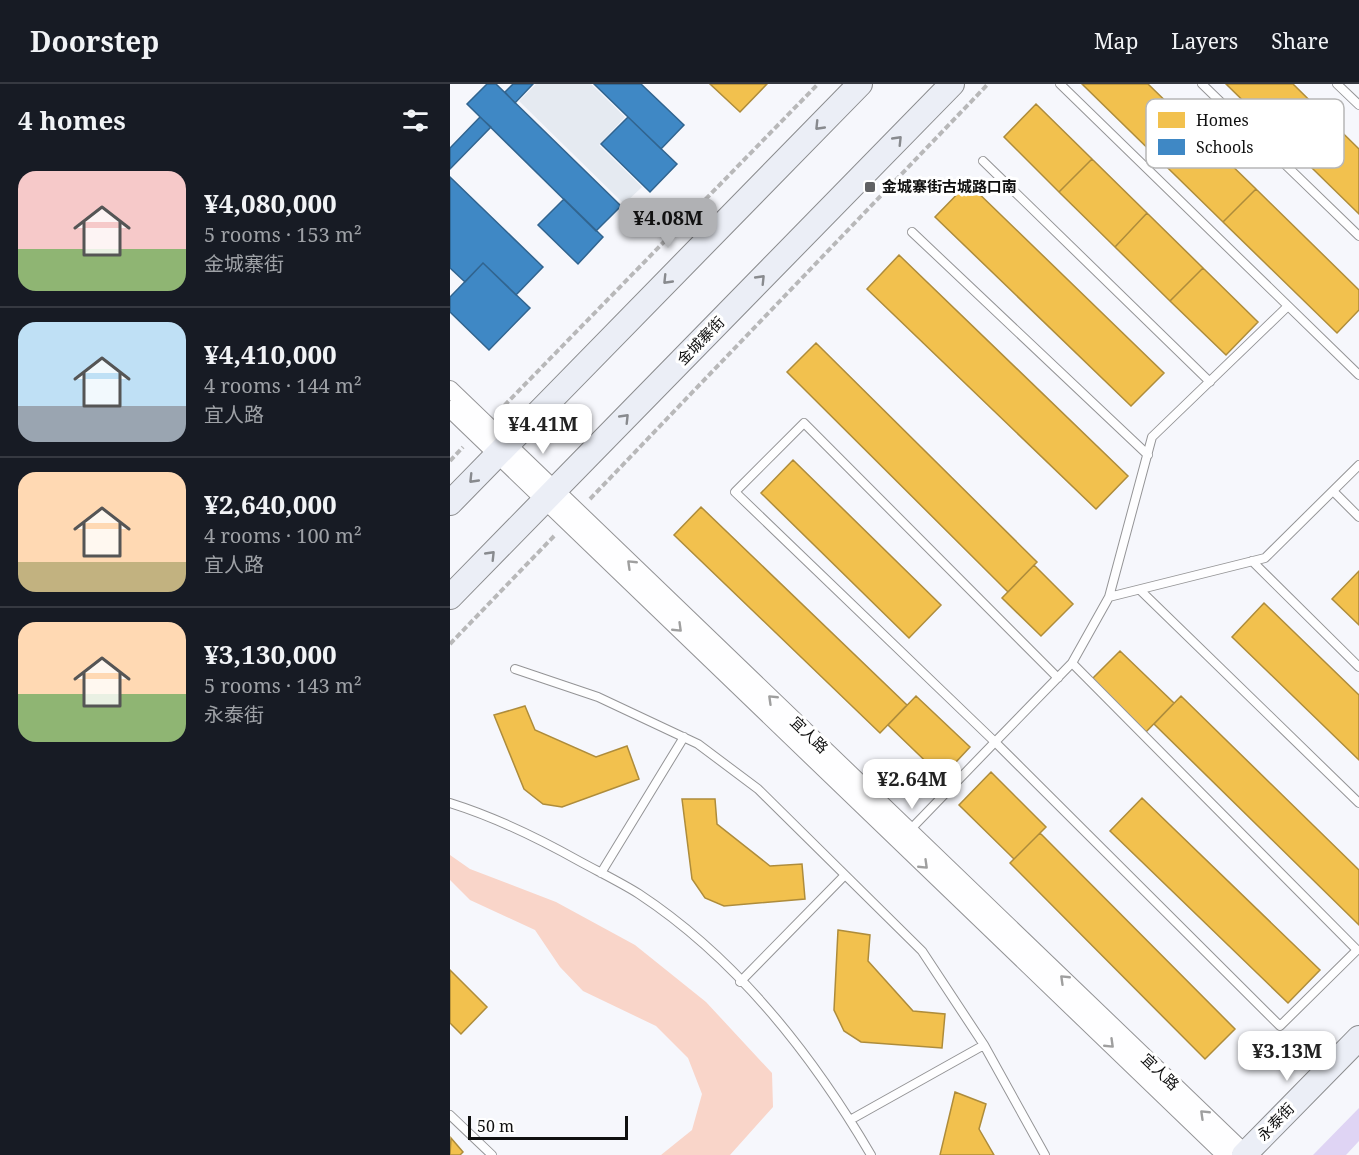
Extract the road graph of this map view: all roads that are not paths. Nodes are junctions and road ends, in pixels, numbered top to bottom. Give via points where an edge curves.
1 (860, 84) edge
2 (952, 84) edge
3 (1060, 84) edge
4 (1202, 84) edge
5 (1337, 84) edge
6 (1217, 99) edge
7 (1359, 105) edge
8 (983, 161) dead end
9 (1146, 168) edge
10 (1146, 168) edge
11 (1289, 168) edge
12 (912, 232) dead end
13 (1359, 236) edge
14 (1288, 306) junction
15 (1359, 359) edge
16 (1351, 367) junction
17 (1359, 375) edge
18 (1210, 382) junction
19 (450, 389) edge
20 (450, 409) edge
21 (481, 429) junction
22 (502, 450) junction
23 (1148, 455) junction
24 (1359, 465) edge
25 (1333, 491) junction
26 (550, 495) junction
27 (450, 503) edge
28 (1359, 517) edge
29 (1252, 561) junction
30 (1140, 590) junction
31 (450, 597) edge
32 (1109, 597) junction
33 (1072, 663) junction
34 (1359, 667) edge
35 (515, 669) dead end
36 (1058, 678) junction
37 (684, 737) junction
38 (995, 742) junction
39 (450, 803) edge
40 (1359, 803) edge
41 (904, 836) junction
42 (601, 873) junction
43 (845, 875) junction
44 (740, 982) junction
45 (1359, 1038) edge
46 (984, 1045) junction
47 (1359, 1056) edge
48 (450, 1115) edge
49 (850, 1120) junction
50 (492, 1155) edge
51 (871, 1155) edge
52 (1045, 1155) edge
53 (1245, 1155) edge

1 -> 22 main road
26 -> 2 main road, 金城寨街
3 - 9 lane
4 - 6 lane
5 - 7 lane
8 - 18 lane
10 - 14 lane
11 - 13 lane
12 - 23 lane
14 - 16 lane
14 - 18 lane
15 - 16 lane
16 - 17 lane
18 - 23 lane via 1152,437
19 - 21 street, 宜人路
20 - 21 street, 宜人路
21 - 22 street, 宜人路
22 - 26 street, 宜人路
22 -> 27 main road
23 - 32 lane
24 - 25 lane
25 - 28 lane
25 - 29 lane via 1265,558
31 -> 26 main road, 金城寨街
26 - 41 street, 宜人路
29 - 30 lane
29 - 34 lane
30 - 32 lane
30 - 40 lane
32 - 33 lane
33 - 36 lane
33 - 38 lane via 1356,950 1280,1026
35 - 37 lane via 598,697
36 - 38 lane
36 - 38 lane via 804,423 735,492
37 - 42 lane
37 - 43 lane via 758,789
38 - 41 lane
39 - 42 lane via 544,841
41 - 53 street, 宜人路
42 - 44 lane via 639,894 689,933
43 - 44 lane
43 - 46 lane via 922,951
44 - 49 lane via 772,1014
45 - 53 main road, 永泰街
46 - 49 lane
46 - 52 lane
47 - 53 main road, 永泰街
48 - 50 lane
49 - 51 lane

